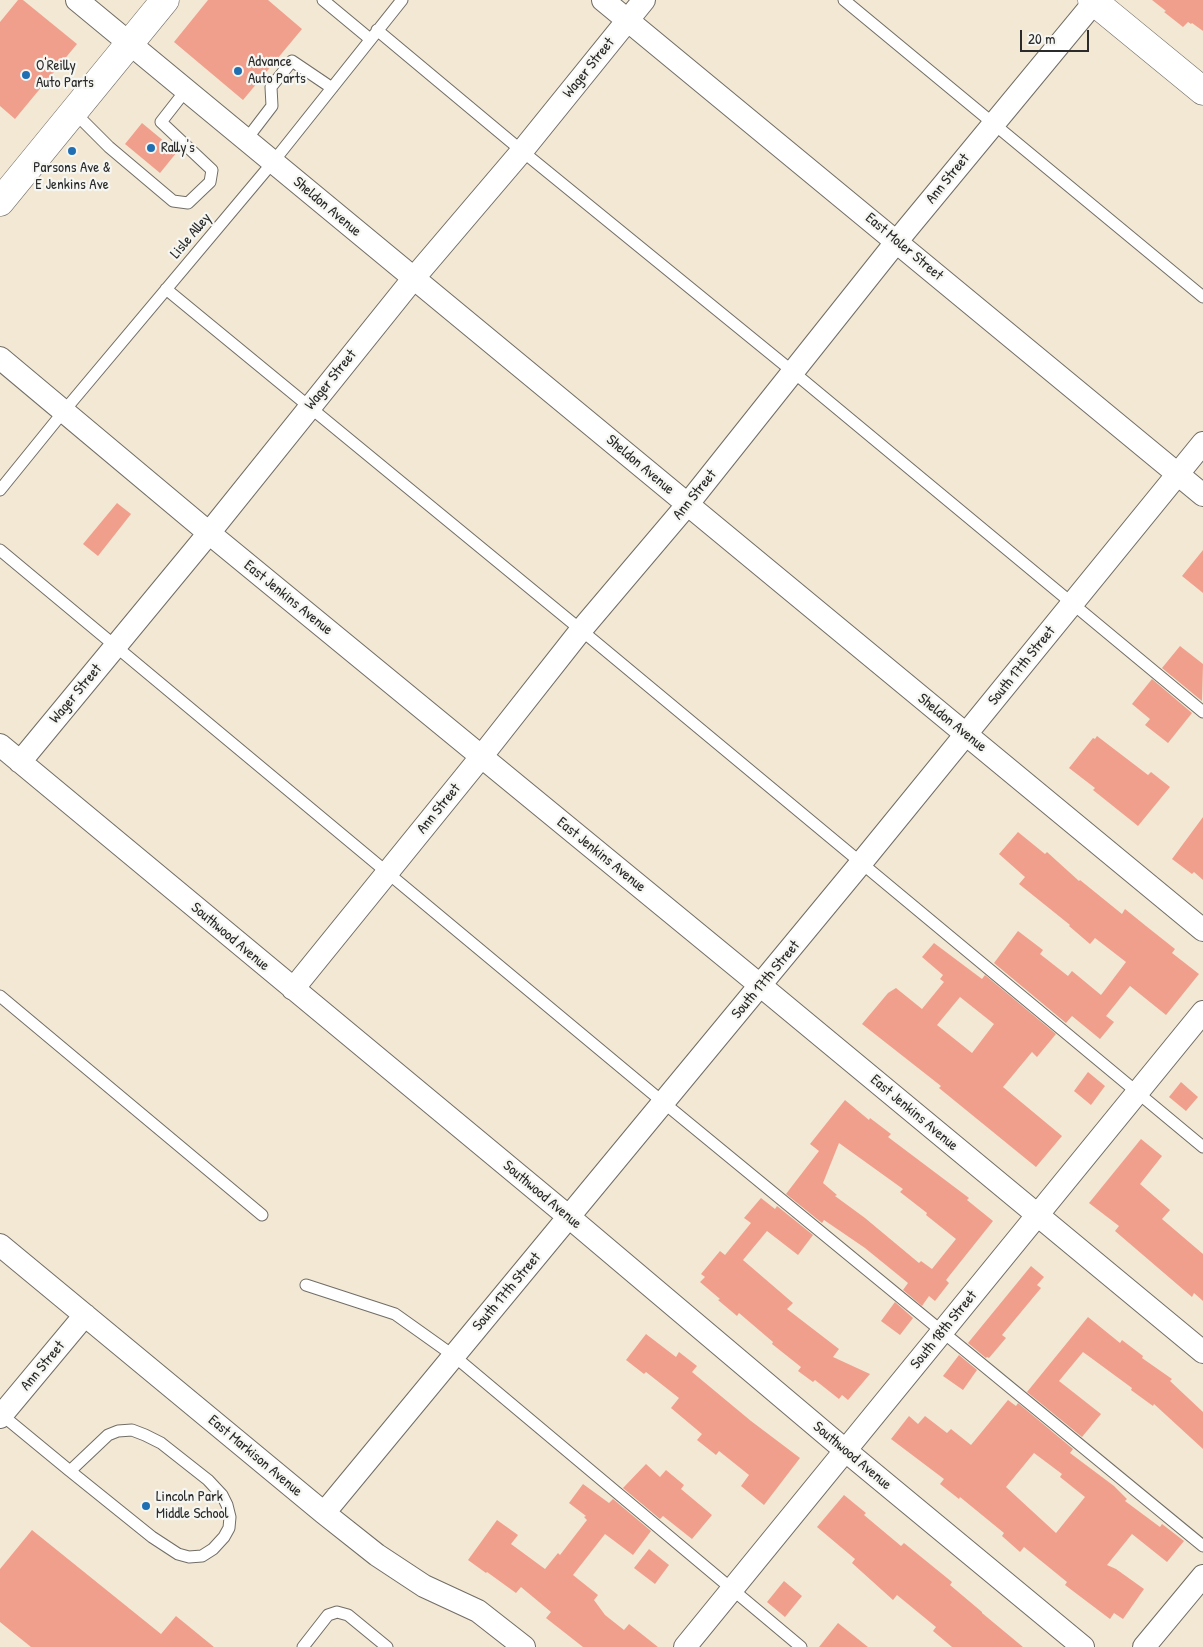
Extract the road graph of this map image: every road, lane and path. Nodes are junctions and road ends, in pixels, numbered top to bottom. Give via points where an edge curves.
1 (77, 0) edge
2 (165, 0) edge
3 (323, 0) edge
4 (604, 0) edge
5 (644, 0) edge
6 (844, 0) edge
7 (1094, 1) edge
8 (395, 2) edge
9 (628, 20) junction
10 (374, 35) junction
11 (130, 43) junction
12 (332, 88) junction
13 (186, 90) junction
14 (1203, 91) edge
15 (74, 112) junction
16 (993, 123) junction
17 (246, 140) junction
18 (522, 151) junction
19 (273, 162) junction
20 (3, 193) edge
21 (897, 242) junction
22 (413, 279) junction
23 (166, 288) junction
24 (1203, 297) edge
25 (0, 358) edge
26 (792, 371) junction
27 (310, 407) junction
28 (64, 411) junction
29 (1203, 443) edge
30 (1178, 474) junction
31 (0, 490) edge
32 (1203, 495) edge
33 (687, 505) junction
34 (209, 533) junction
35 (0, 550) edge
36 (1073, 605) junction
37 (581, 630) junction
38 (115, 646) junction
39 (1203, 712) edge
40 (967, 735) junction
41 (0, 745) edge
42 (481, 757) junction
43 (20, 762) junction
44 (861, 864) junction
45 (387, 873) junction
46 (1203, 930) edge
47 (761, 986) junction
48 (292, 989) junction
49 (0, 996) edge
50 (1203, 1012) edge
51 (1137, 1093) junction
52 (664, 1102) junction
53 (1203, 1147) edge
54 (262, 1215) dead end
55 (1037, 1215) junction
56 (569, 1217) junction
57 (0, 1245) edge
58 (306, 1286) dead end
59 (85, 1315) junction
60 (942, 1332) junction
61 (1203, 1352) edge
62 (454, 1356) junction
63 (1, 1416) edge
64 (846, 1451) junction
65 (70, 1471) junction
66 (324, 1513) junction
67 (1203, 1546) edge
68 (1203, 1577) edge
69 (732, 1590) junction
70 (512, 1643) edge
71 (303, 1647) edge
72 (387, 1647) edge
73 (685, 1647) edge
74 (801, 1647) edge
75 (1083, 1647) edge
76 (1144, 1647) edge

1 - 11 street, Sheldon Avenue
2 - 11 main road
3 - 10 lane
4 - 9 street, East Moler Street
5 - 9 street, Wager Street
6 - 16 lane
7 - 14 main road
7 - 16 street, Ann Street
8 - 10 lane, Lisle Alley
9 - 18 street, Wager Street
9 - 21 street, East Moler Street
10 - 12 lane, Lisle Alley
10 - 18 lane
11 - 13 street, Sheldon Avenue
11 - 15 main road
12 - 17 lane via 292,61 270,87 272,106
12 - 19 lane, Lisle Alley
13 - 15 lane via 162,122 212,170 210,182 188,203 174,201 108,147
13 - 17 street, Sheldon Avenue
15 - 20 main road
16 - 21 street, Ann Street
16 - 24 lane
17 - 19 street, Sheldon Avenue
18 - 22 street, Wager Street
18 - 26 lane
19 - 22 street, Sheldon Avenue
19 - 23 lane, Lisle Alley
21 - 26 street, Ann Street
21 - 30 street, East Moler Street
22 - 27 street, Wager Street
22 - 33 street, Sheldon Avenue
23 - 27 lane
23 - 28 lane, Lisle Alley
25 - 28 street, East Jenkins Avenue
26 - 33 street, Ann Street
26 - 36 lane
27 - 34 street, Wager Street
27 - 37 lane
28 - 31 lane, Lisle Alley
28 - 34 street, East Jenkins Avenue
29 - 30 street, South 17th Street
30 - 32 street, East Moler Street
30 - 36 street, South 17th Street
33 - 37 street, Ann Street
33 - 40 street, Sheldon Avenue
34 - 38 street, Wager Street
34 - 42 street, East Jenkins Avenue
35 - 38 lane
36 - 39 lane
36 - 40 street, South 17th Street
37 - 42 street, Ann Street
37 - 44 lane
38 - 43 street, Wager Street
38 - 45 lane
40 - 44 street, South 17th Street
40 - 46 street, Sheldon Avenue
41 - 43 street, Southwood Avenue
42 - 45 street, Ann Street
42 - 47 street, East Jenkins Avenue
43 - 48 street, Southwood Avenue
44 - 47 street, South 17th Street
44 - 51 lane
45 - 48 street, Ann Street
45 - 52 lane
47 - 52 street, South 17th Street
47 - 55 street, East Jenkins Avenue
48 - 56 street, Southwood Avenue
49 - 54 lane
50 - 51 street, South 18th Street
51 - 53 lane
51 - 55 street, South 18th Street
52 - 56 street, South 17th Street
52 - 60 lane
55 - 60 street, South 18th Street
55 - 61 street, East Jenkins Avenue
56 - 62 street, South 17th Street
56 - 64 street, Southwood Avenue
57 - 59 street, East Markison Avenue
58 - 62 lane via 395,1314
59 - 63 street, Ann Street
59 - 66 street, East Markison Avenue
60 - 64 street, South 18th Street
60 - 67 lane
62 - 66 street, South 17th Street
62 - 69 lane
63 - 65 lane
64 - 69 street, South 18th Street
64 - 75 street, Southwood Avenue
65 - 65 lane via 108,1435 132,1430 161,1443 208,1480 227,1505 229,1528 224,1537 202,1556 178,1554
66 - 70 street, East Markison Avenue via 424,1586 478,1612
68 - 76 street
69 - 73 street, South 18th Street
69 - 74 lane
71 - 72 lane via 328,1615 337,1612 348,1615

